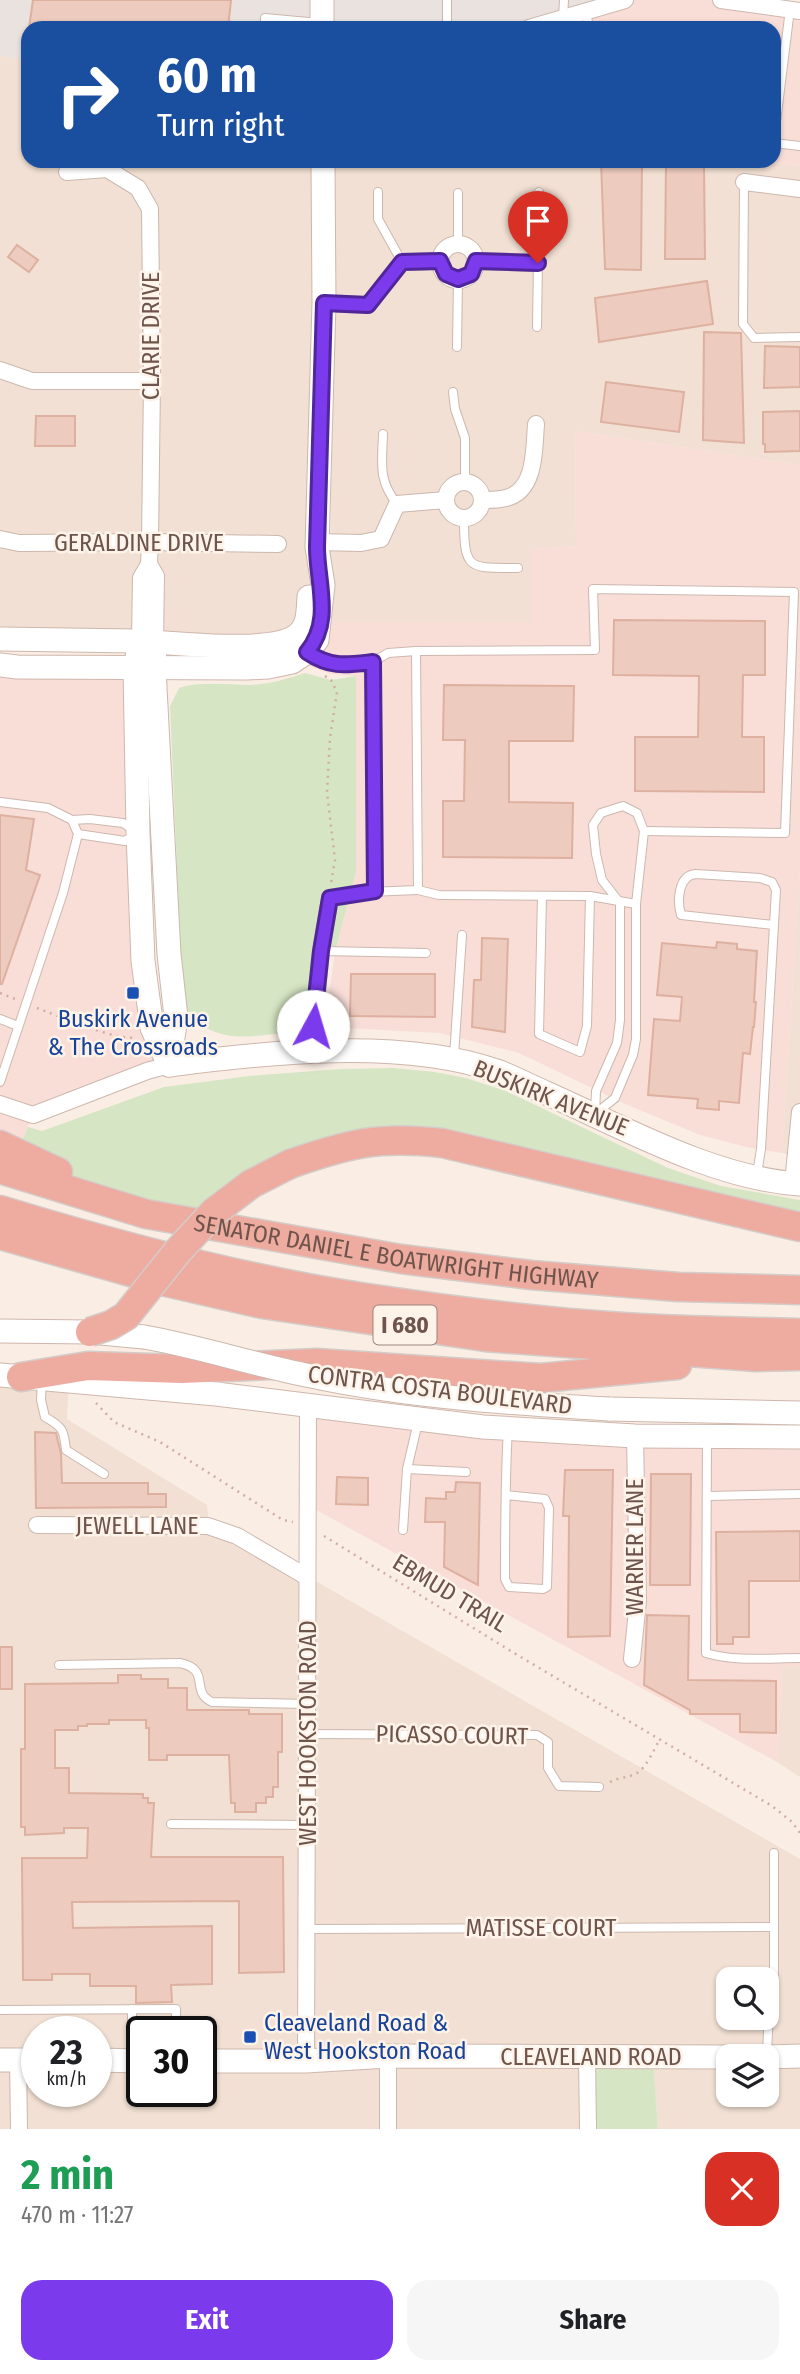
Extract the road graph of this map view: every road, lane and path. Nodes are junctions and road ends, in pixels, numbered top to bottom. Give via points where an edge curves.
1 (447, 0) edge
2 (564, 0) edge
3 (625, 0) edge
4 (721, 0) edge
5 (795, 10) edge
6 (586, 11) junction
7 (322, 17) edge
8 (564, 18) junction
9 (265, 21) edge
10 (447, 21) edge
11 (555, 21) edge
12 (588, 21) edge
13 (781, 97) edge
14 (781, 142) edge
15 (800, 146) edge
16 (323, 168) edge
17 (67, 172) dead end
18 (744, 182) joint
19 (800, 189) edge
20 (378, 192) dead end
21 (539, 192) dead end
22 (458, 193) dead end
23 (458, 244) junction
24 (440, 261) junction
25 (476, 261) junction
26 (402, 262) junction
27 (538, 263) junction
28 (458, 279) junction
29 (324, 303) junction
30 (537, 327) dead end
31 (800, 337) edge
32 (457, 347) dead end
33 (0, 370) edge
34 (152, 381) junction
35 (453, 392) dead end
36 (536, 424) dead end
37 (383, 434) dead end
38 (464, 482) junction
39 (446, 500) junction
40 (482, 500) junction
41 (397, 504) junction
42 (464, 519) junction
43 (0, 539) edge
44 (150, 541) junction
45 (278, 544) dead end
46 (317, 547) junction
47 (518, 568) dead end
48 (0, 639) edge
49 (147, 642) junction
50 (307, 650) junction
51 (416, 651) junction
52 (373, 662) junction
53 (0, 665) edge
54 (144, 668) junction
55 (0, 802) edge
56 (72, 820) junction
57 (643, 831) junction
58 (138, 833) junction
59 (78, 834) junction
60 (418, 890) junction
61 (331, 891) junction
62 (375, 891) junction
63 (542, 896) junction
64 (590, 896) junction
65 (620, 903) junction
66 (636, 904) junction
67 (774, 925) junction
68 (462, 935) dead end
69 (321, 951) junction
70 (426, 953) dead end
71 (0, 993) edge
72 (25, 1004) junction
73 (0, 1019) edge
74 (18, 1026) junction
75 (152, 1028) junction
76 (311, 1053) junction
77 (454, 1060) junction
78 (169, 1065) junction
79 (0, 1082) edge
80 (0, 1104) edge
81 (800, 1112) edge
82 (595, 1114) junction
83 (0, 1145) edge
84 (0, 1169) edge
85 (757, 1177) junction
86 (797, 1184) edge
87 (0, 1210) edge
88 (146, 1213) junction
89 (800, 1227) edge
90 (0, 1236) edge
91 (59, 1254) junction
92 (0, 1256) edge
93 (800, 1290) edge
94 (0, 1331) edge
95 (90, 1332) junction
96 (800, 1333) edge
97 (800, 1356) edge
98 (756, 1357) junction
99 (21, 1377) edge
100 (99, 1383) junction
101 (308, 1406) junction
102 (800, 1413) edge
103 (419, 1419) junction
104 (508, 1429) junction
105 (635, 1436) junction
106 (707, 1437) junction
107 (800, 1437) edge
108 (407, 1469) junction
109 (466, 1472) dead end
110 (104, 1474) dead end
111 (800, 1494) edge
112 (506, 1495) junction
113 (707, 1496) junction
114 (37, 1525) dead end
115 (307, 1526) junction
116 (403, 1530) dead end
117 (307, 1577) junction
118 (800, 1658) edge
119 (632, 1659) dead end
120 (59, 1665) dead end
121 (308, 1704) junction
122 (309, 1734) junction
123 (660, 1740) junction
124 (600, 1787) joint
125 (171, 1824) dead end
126 (308, 1825) junction
127 (800, 1833) edge
128 (774, 1853) dead end
129 (774, 1927) junction
130 (308, 1929) junction
131 (132, 2009) junction
132 (0, 2010) edge
133 (133, 2016) edge
134 (176, 2016) edge
135 (768, 2044) edge
136 (388, 2056) junction
137 (800, 2056) edge
138 (716, 2057) edge
139 (779, 2057) edge
140 (587, 2058) junction
141 (18, 2060) edge
142 (217, 2061) edge
143 (306, 2061) junction
144 (19, 2129) edge
145 (388, 2129) edge
146 (588, 2129) edge

1 - 10 lane
2 - 8 lane
3 - 6 street
4 - 5 street
5 - 13 lane
6 - 8 street
6 - 12 lane
7 - 9 lane
8 - 11 street
14 - 15 lane
16 - 29 main road
17 - 34 street, CLARIE DRIVE via 107,169 138,188 150,209
18 - 19 street
18 - 31 lane via 744,324 754,338
20 - 26 lane via 378,219
21 - 27 lane
22 - 23 lane
23 - 24 street via 446,249
23 - 25 street via 471,249
24 - 26 street
24 - 28 street via 446,274
25 - 27 street
25 - 28 street via 471,274
26 - 29 street via 368,305
27 - 30 lane
28 - 32 lane
29 - 46 main road
33 - 34 street via 32,381
34 - 44 street, CLARIE DRIVE
35 - 38 lane via 465,438
36 - 40 street via 533,464 524,486 508,498
37 - 41 lane via 386,489
38 - 39 street via 451,487
38 - 40 street via 477,487
39 - 41 street
39 - 42 street via 451,513
40 - 42 street via 477,513
41 - 46 street via 381,539
42 - 47 lane via 464,550 470,561 482,568
43 - 44 street, GERALDINE DRIVE via 19,543
44 - 45 street, GERALDINE DRIVE
44 - 49 street, CLARIE DRIVE via 149,564 156,576
46 - 50 main road via 303,630
48 - 49 main road
49 - 50 main road
49 - 54 main road
50 - 52 lane via 327,664
50 - 54 main road via 292,662 268,667
50 - 61 path via 314,668 331,680 337,692 327,792 335,860
51 - 52 lane via 388,653
51 - 57 lane via 595,650 593,589 794,592 785,834
51 - 60 lane
52 - 62 lane
53 - 54 main road
54 - 58 main road
54 - 78 main road via 176,1017
55 - 56 lane via 48,808
56 - 58 lane via 124,823
56 - 59 lane
57 - 65 lane via 637,813 623,806 601,813 593,825 602,880
57 - 66 lane
58 - 59 lane via 125,841
58 - 75 main road via 143,961
59 - 72 lane
60 - 62 lane
60 - 63 lane via 439,895
61 - 62 lane
61 - 69 street
63 - 64 lane
63 - 64 lane via 539,1034 580,1052 587,1026
64 - 65 lane
65 - 66 lane
65 - 82 lane via 620,1020 617,1043 596,1090
66 - 82 lane via 635,1047 615,1098
67 - 67 lane via 776,890 767,879 696,874 684,879 681,915
67 - 85 lane
68 - 77 lane
69 - 70 lane
69 - 76 street
71 - 72 path
72 - 74 lane
72 - 75 path via 132,1039
73 - 74 lane
74 - 79 lane
75 - 78 main road
76 - 77 main road, BUSKIRK AVENUE
76 - 78 main road, BUSKIRK AVENUE
77 - 82 main road, BUSKIRK AVENUE via 497,1071
78 - 80 street via 33,1115
81 - 86 street
82 - 85 main road, BUSKIRK AVENUE via 679,1152
83 - 88 highway
84 - 88 highway, SENATOR DANIEL E BOATWRIGHT HIGHWAY
85 - 86 main road, BUSKIRK AVENUE
87 - 96 highway, I 680 via 71,1232 359,1296 523,1318
88 - 93 highway, SENATOR DANIEL E BOATWRIGHT HIGHWAY via 401,1259 531,1275 678,1287
89 - 95 highway, bridge via 442,1143 365,1141 290,1164 251,1184 214,1212 126,1316
90 - 91 highway, I 680
91 - 92 highway
91 - 98 highway, I 680 via 262,1304 471,1335
94 - 95 main road, CONTRA COSTA BOULEVARD
95 - 102 main road, CONTRA COSTA BOULEVARD, bridge via 187,1345 364,1386 453,1397 608,1409
97 - 98 highway, I 680
98 - 99 highway via 541,1378 317,1363 182,1369 88,1366
99 - 100 main road, CONTRA COSTA BOULEVARD
99 - 110 lane via 41,1400 45,1417 64,1431 66,1450
100 - 101 main road, CONTRA COSTA BOULEVARD
100 - 115 path, EBMUD TRAIL via 96,1403 114,1422 160,1442 283,1520
101 - 103 main road, CONTRA COSTA BOULEVARD
101 - 115 street, WEST HOOKSTON ROAD
103 - 104 main road, CONTRA COSTA BOULEVARD
103 - 108 lane
104 - 105 main road, CONTRA COSTA BOULEVARD
104 - 112 lane
105 - 106 main road, CONTRA COSTA BOULEVARD
105 - 119 street, WARNER LANE via 638,1601
106 - 107 main road, CONTRA COSTA BOULEVARD
106 - 113 lane
108 - 109 lane
108 - 116 lane
111 - 113 lane
112 - 112 lane via 545,1499 549,1508 547,1587 509,1587 505,1579
113 - 118 lane via 706,1653
114 - 117 street, JEWELL LANE via 208,1526 237,1536
115 - 117 street, WEST HOOKSTON ROAD
115 - 123 path, EBMUD TRAIL
117 - 121 street, WEST HOOKSTON ROAD
120 - 121 lane via 180,1663 196,1669 205,1699 212,1702
121 - 122 street, WEST HOOKSTON ROAD
122 - 124 lane, PICASSO COURT via 537,1735 548,1742 548,1768 559,1786
122 - 126 street, WEST HOOKSTON ROAD
123 - 124 path via 636,1774
123 - 127 path, EBMUD TRAIL via 772,1805
125 - 126 lane
126 - 130 street, WEST HOOKSTON ROAD
128 - 129 lane
129 - 130 lane, MATISSE COURT
129 - 135 lane
130 - 143 street, WEST HOOKSTON ROAD
131 - 132 lane
131 - 133 lane
131 - 134 lane via 176,2009
136 - 140 main road, CLEAVELAND ROAD
136 - 143 main road, CLEAVELAND ROAD
136 - 145 street
137 - 139 main road
138 - 140 main road, CLEAVELAND ROAD
140 - 146 street
141 - 144 street
142 - 143 main road, CLEAVELAND ROAD

